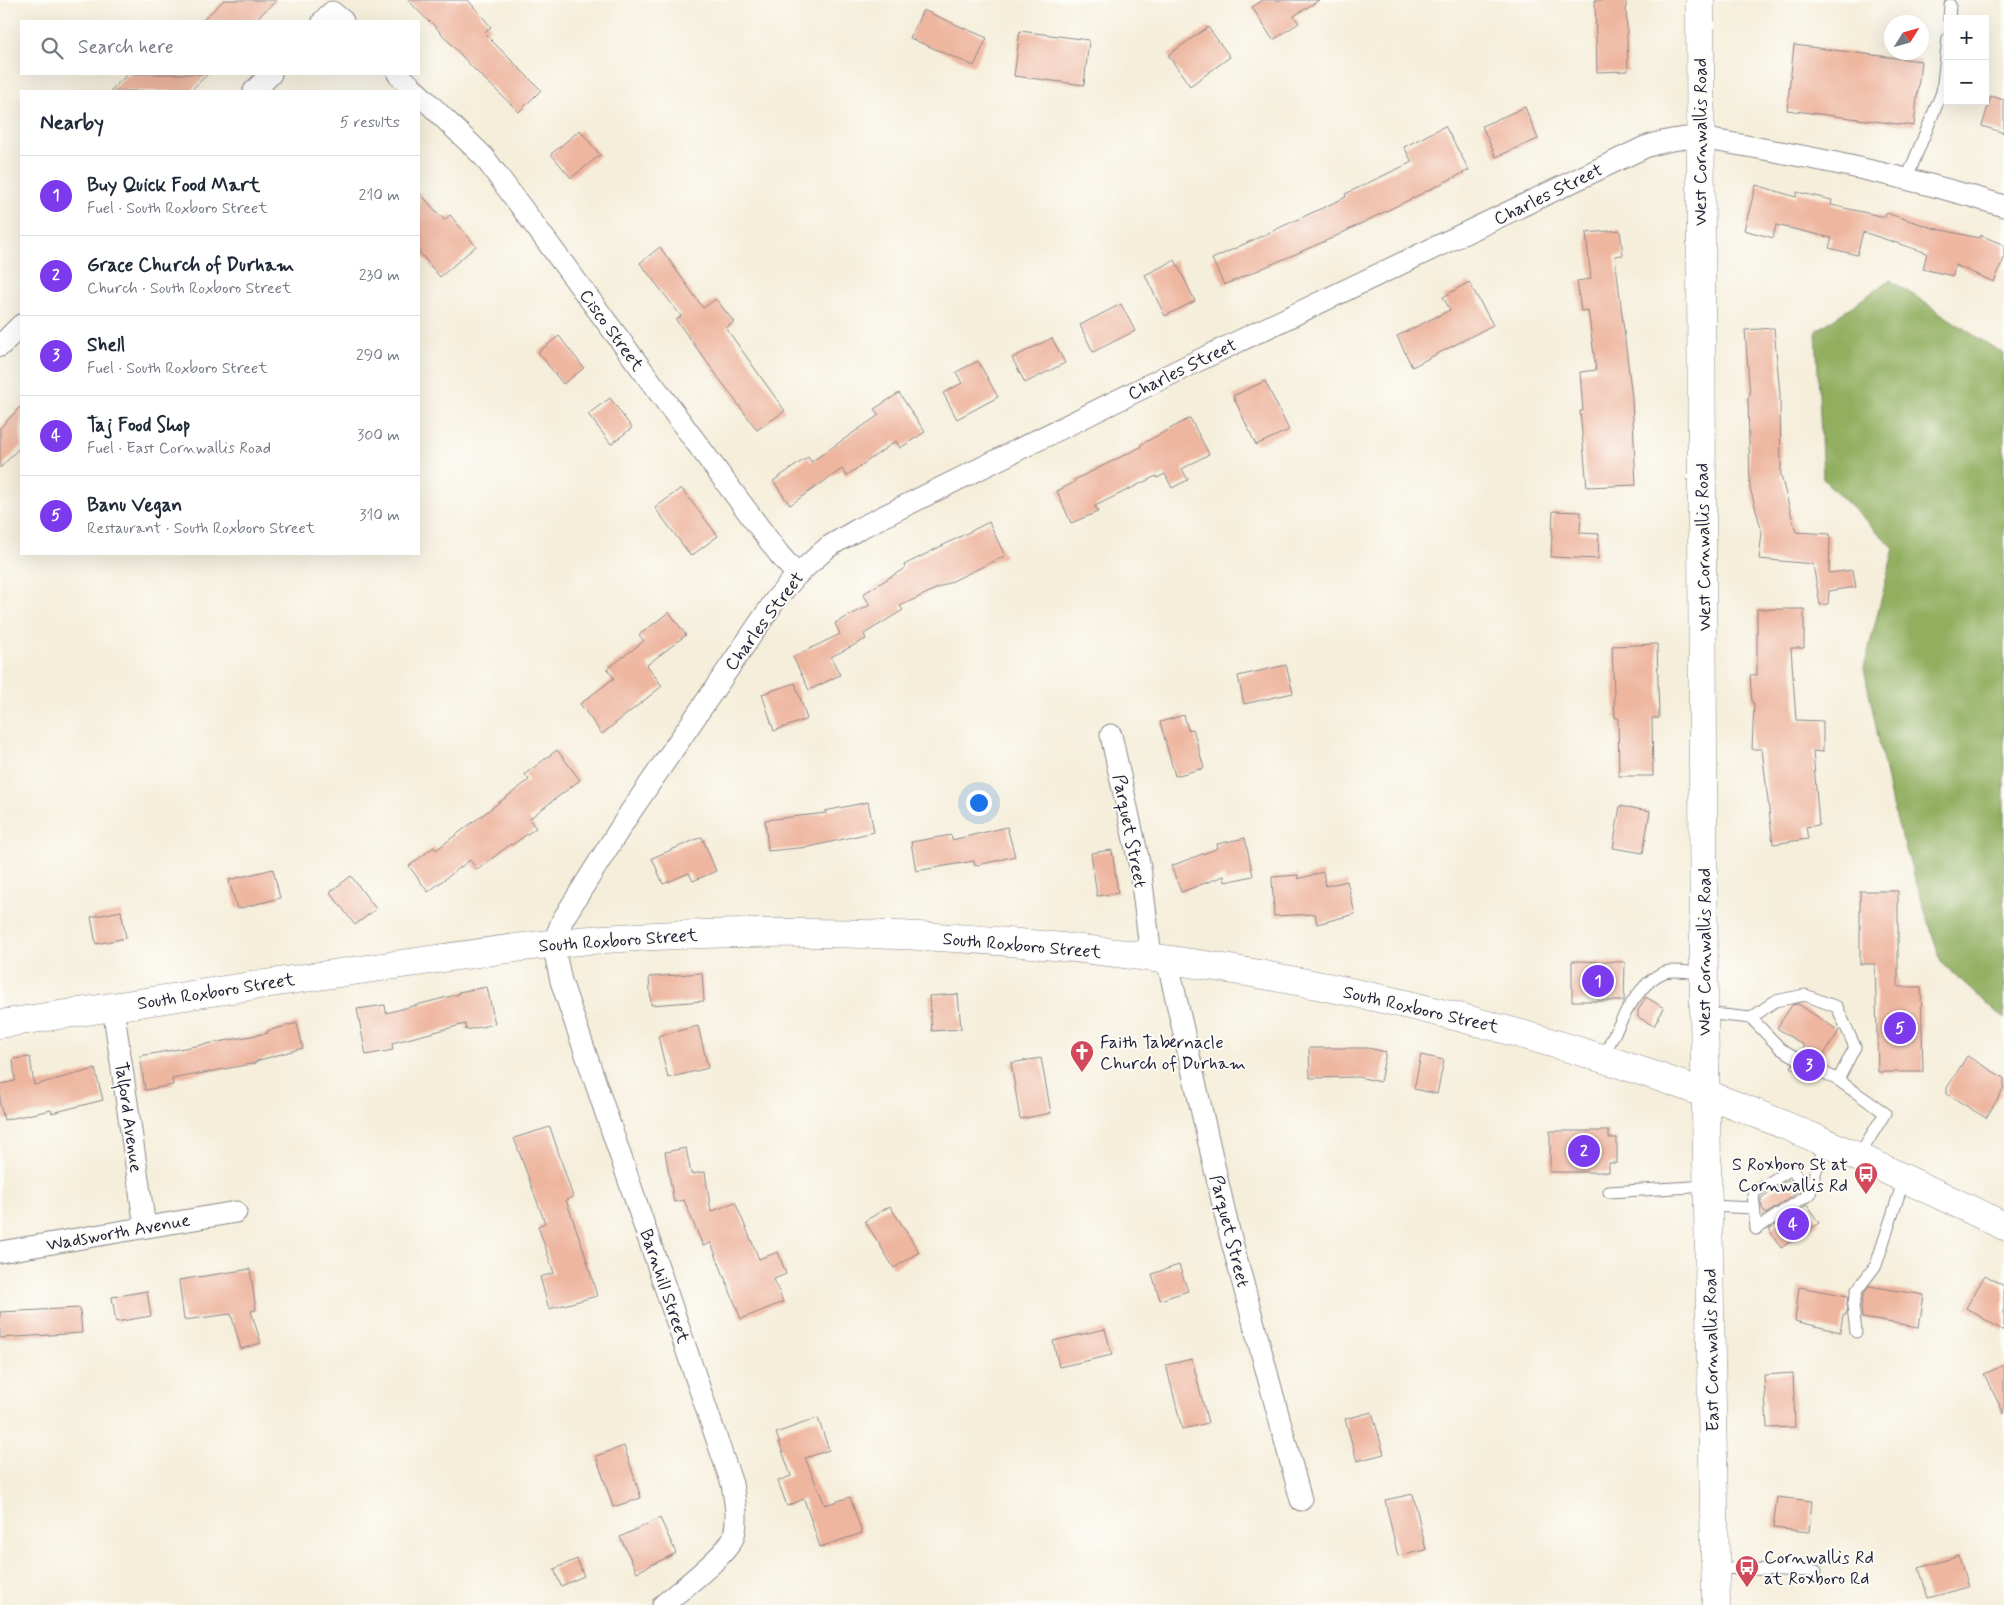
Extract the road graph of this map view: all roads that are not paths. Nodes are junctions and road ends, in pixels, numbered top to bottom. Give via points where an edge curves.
1 (1700, 0) edge
2 (1950, 5) dead end
3 (1949, 15) edge
4 (1946, 60) edge
5 (270, 75) edge
6 (399, 75) edge
7 (255, 90) edge
8 (415, 90) edge
9 (420, 95) edge
10 (1700, 138) junction
11 (1907, 178) junction
12 (2004, 206) edge
13 (20, 325) edge
14 (0, 346) edge
15 (797, 575) junction
16 (1111, 735) dead end
17 (553, 944) junction
18 (1159, 958) junction
19 (1704, 973) junction
20 (113, 1007) junction
21 (1704, 1013) junction
22 (1751, 1018) junction
23 (0, 1024) edge
24 (1797, 1058) dead end
25 (1602, 1059) junction
26 (1816, 1068) dead end
27 (1838, 1080) junction
28 (1706, 1094) junction
29 (1826, 1143) junction
30 (1858, 1157) junction
31 (1904, 1178) junction
32 (1610, 1192) dead end
33 (1810, 1194) junction
34 (1708, 1196) junction
35 (1754, 1208) junction
36 (236, 1212) dead end
37 (2004, 1226) edge
38 (145, 1227) junction
39 (0, 1252) edge
40 (1856, 1332) dead end
41 (1301, 1500) dead end
42 (1715, 1568) junction
43 (1816, 1571) dead end
44 (663, 1605) edge
45 (1716, 1605) edge

1 - 10 street, West Cornwallis Road
2 - 3 lane
4 - 11 lane via 1942,92
5 - 7 street
6 - 8 street, Cisco Street
9 - 15 street, Cisco Street via 484,157
10 - 11 street, Charles Street via 1795,153
10 - 15 street, Charles Street via 1688,137 1645,147 1180,370 862,527 828,547
10 - 19 street, West Cornwallis Road
11 - 12 street, Charles Street
13 - 14 street
15 - 17 street, Charles Street via 776,599 628,814 563,919
16 - 18 street, Parquet Street
17 - 18 street, South Roxboro Street via 668,936 796,933 914,936
17 - 20 street, South Roxboro Street
17 - 44 street, Barnhill Street via 561,981 732,1484 736,1506 733,1537 726,1550
18 - 25 street, South Roxboro Street via 1384,999 1516,1032
18 - 41 street, Parquet Street
19 - 21 street, West Cornwallis Road
19 - 25 lane via 1666,972 1640,990
20 - 23 street, South Roxboro Street
20 - 38 street, Talford Avenue
21 - 22 lane
21 - 28 street, West Cornwallis Road
22 - 24 lane via 1781,1049
22 - 27 lane via 1775,1001 1804,995 1836,1007 1855,1047
25 - 28 street, South Roxboro Street
26 - 27 lane
27 - 30 lane via 1886,1114
28 - 29 street, South Roxboro Street
28 - 34 street, East Cornwallis Road
29 - 30 street, South Roxboro Street
29 - 33 lane
30 - 31 street, South Roxboro Street
31 - 37 street, South Roxboro Street
31 - 40 lane via 1876,1265 1857,1290 1852,1306
32 - 34 lane
33 - 35 lane via 1756,1229
33 - 35 lane via 1791,1170 1753,1193
34 - 35 lane
34 - 42 street, East Cornwallis Road
36 - 38 street, Wadsworth Avenue
38 - 39 street, Wadsworth Avenue
42 - 43 lane
42 - 45 street, East Cornwallis Road

